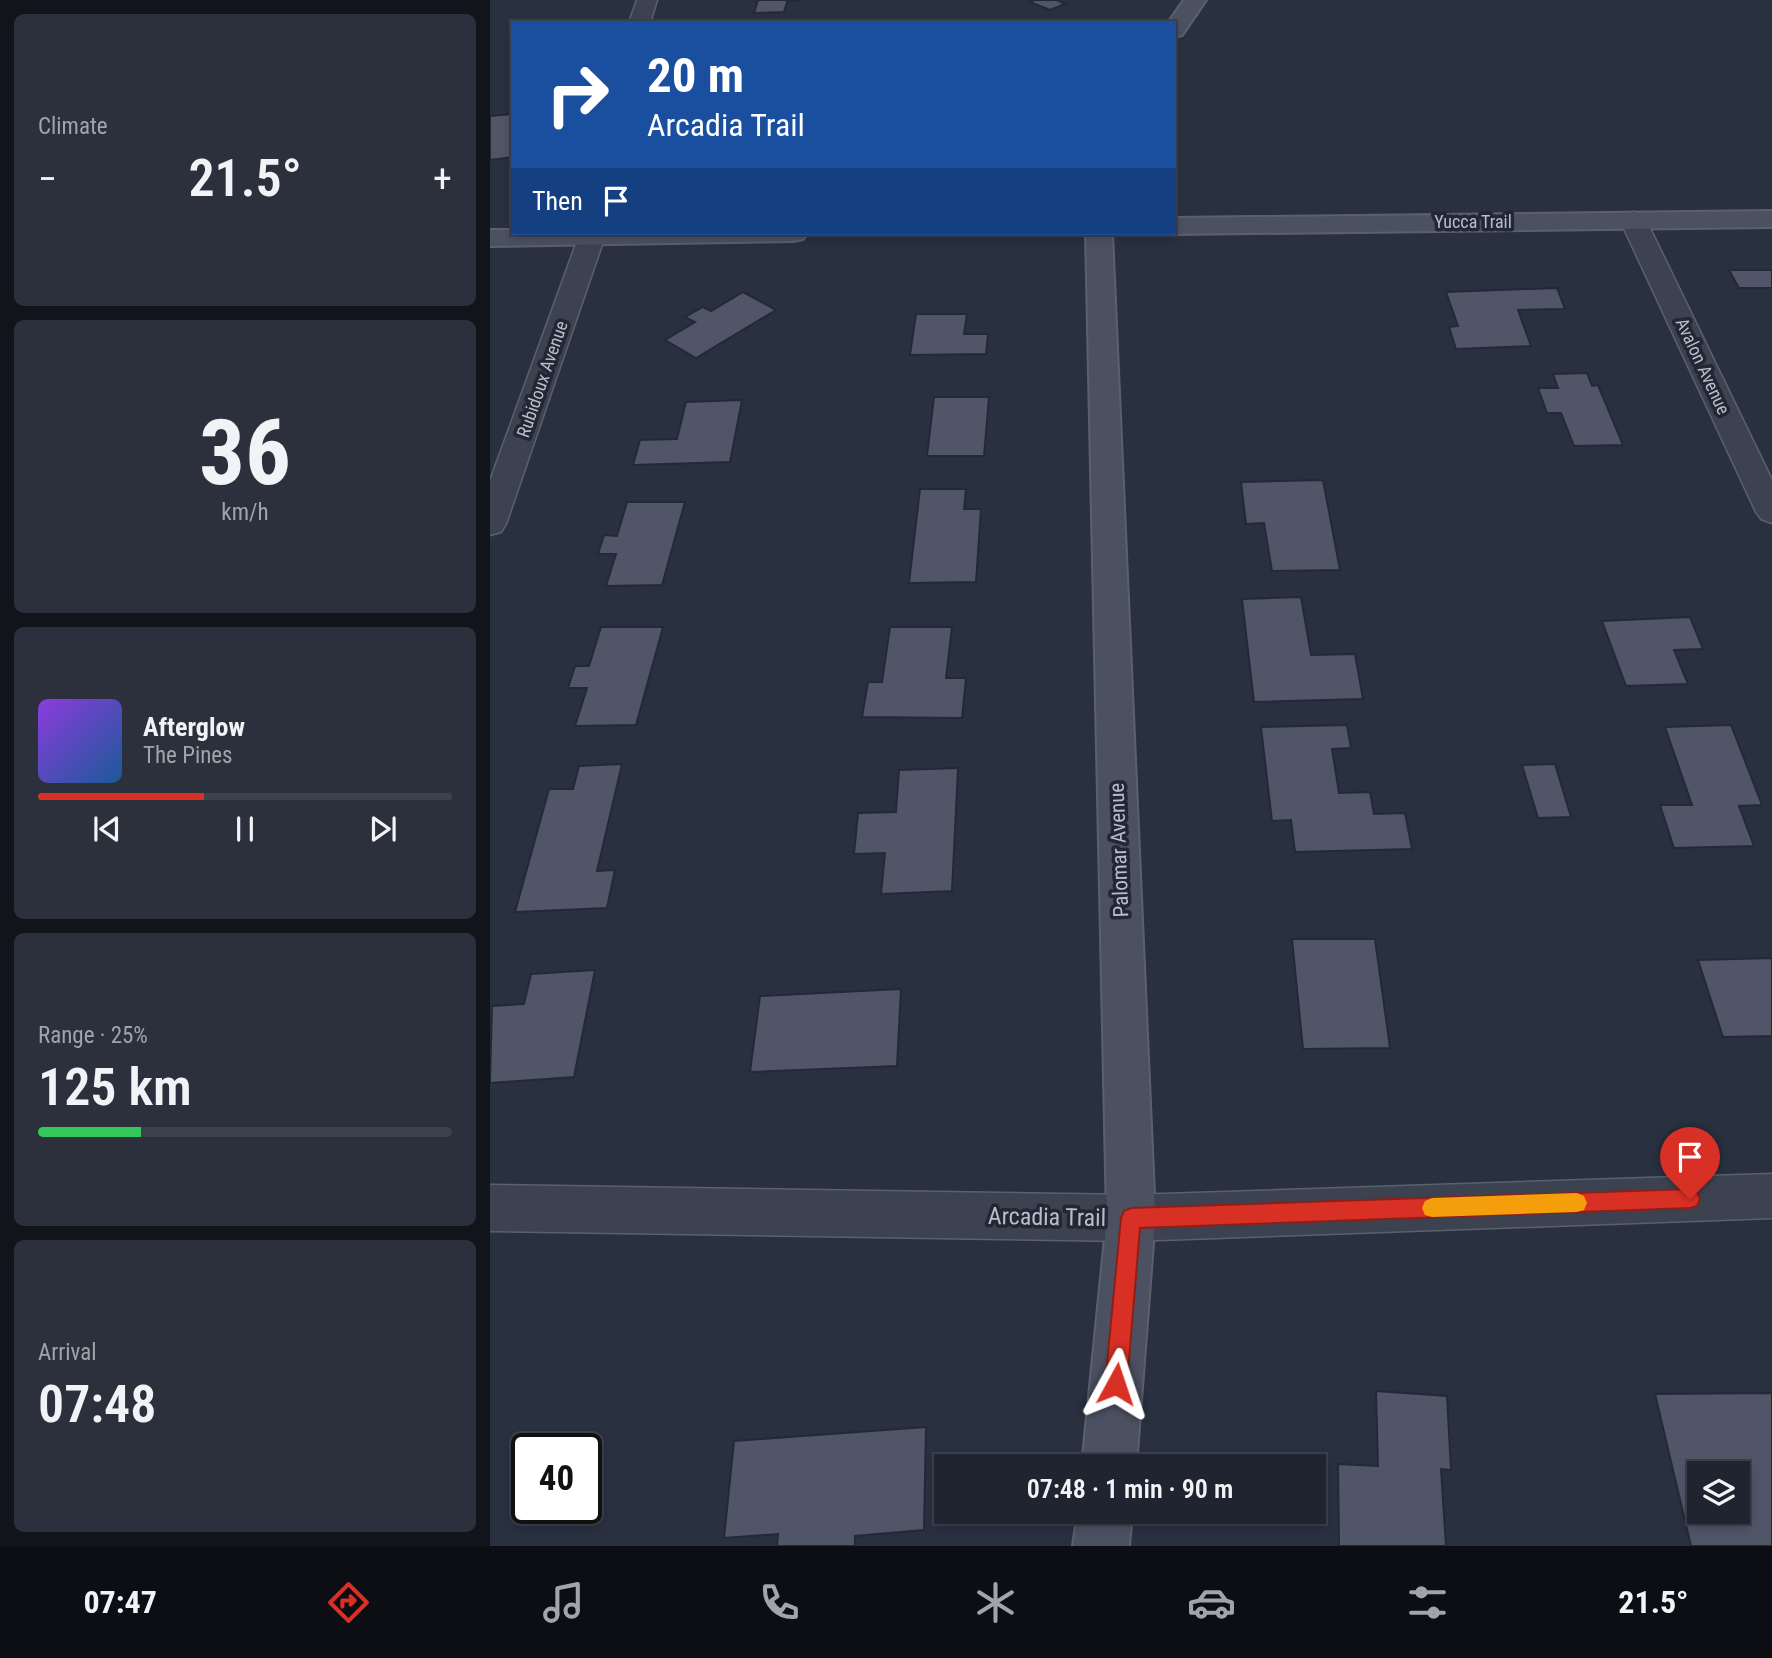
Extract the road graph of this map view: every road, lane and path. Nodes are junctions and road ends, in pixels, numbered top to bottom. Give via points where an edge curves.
1 (647, 0) edge
2 (1195, 0) edge
3 (640, 21) edge
4 (1176, 27) edge
5 (1772, 219) edge
6 (1633, 220) junction
7 (1176, 226) edge
8 (593, 235) edge
9 (1099, 235) edge
10 (490, 238) edge
11 (1772, 512) edge
12 (490, 524) edge
13 (1772, 1196) edge
14 (490, 1208) edge
15 (1131, 1218) junction
16 (1110, 1454) edge
17 (1104, 1524) edge
18 (1101, 1546) edge

1 - 3 street
2 - 4 street
5 - 6 street, Yucca Trail
6 - 7 street, Yucca Trail
6 - 11 street, Avalon Avenue
8 - 10 street
8 - 12 street, Rubidoux Avenue
9 - 15 street, Palomar Avenue
13 - 15 street, Arcadia Trail
14 - 15 street, Arcadia Trail
15 - 16 street, Palomar Avenue
17 - 18 street

